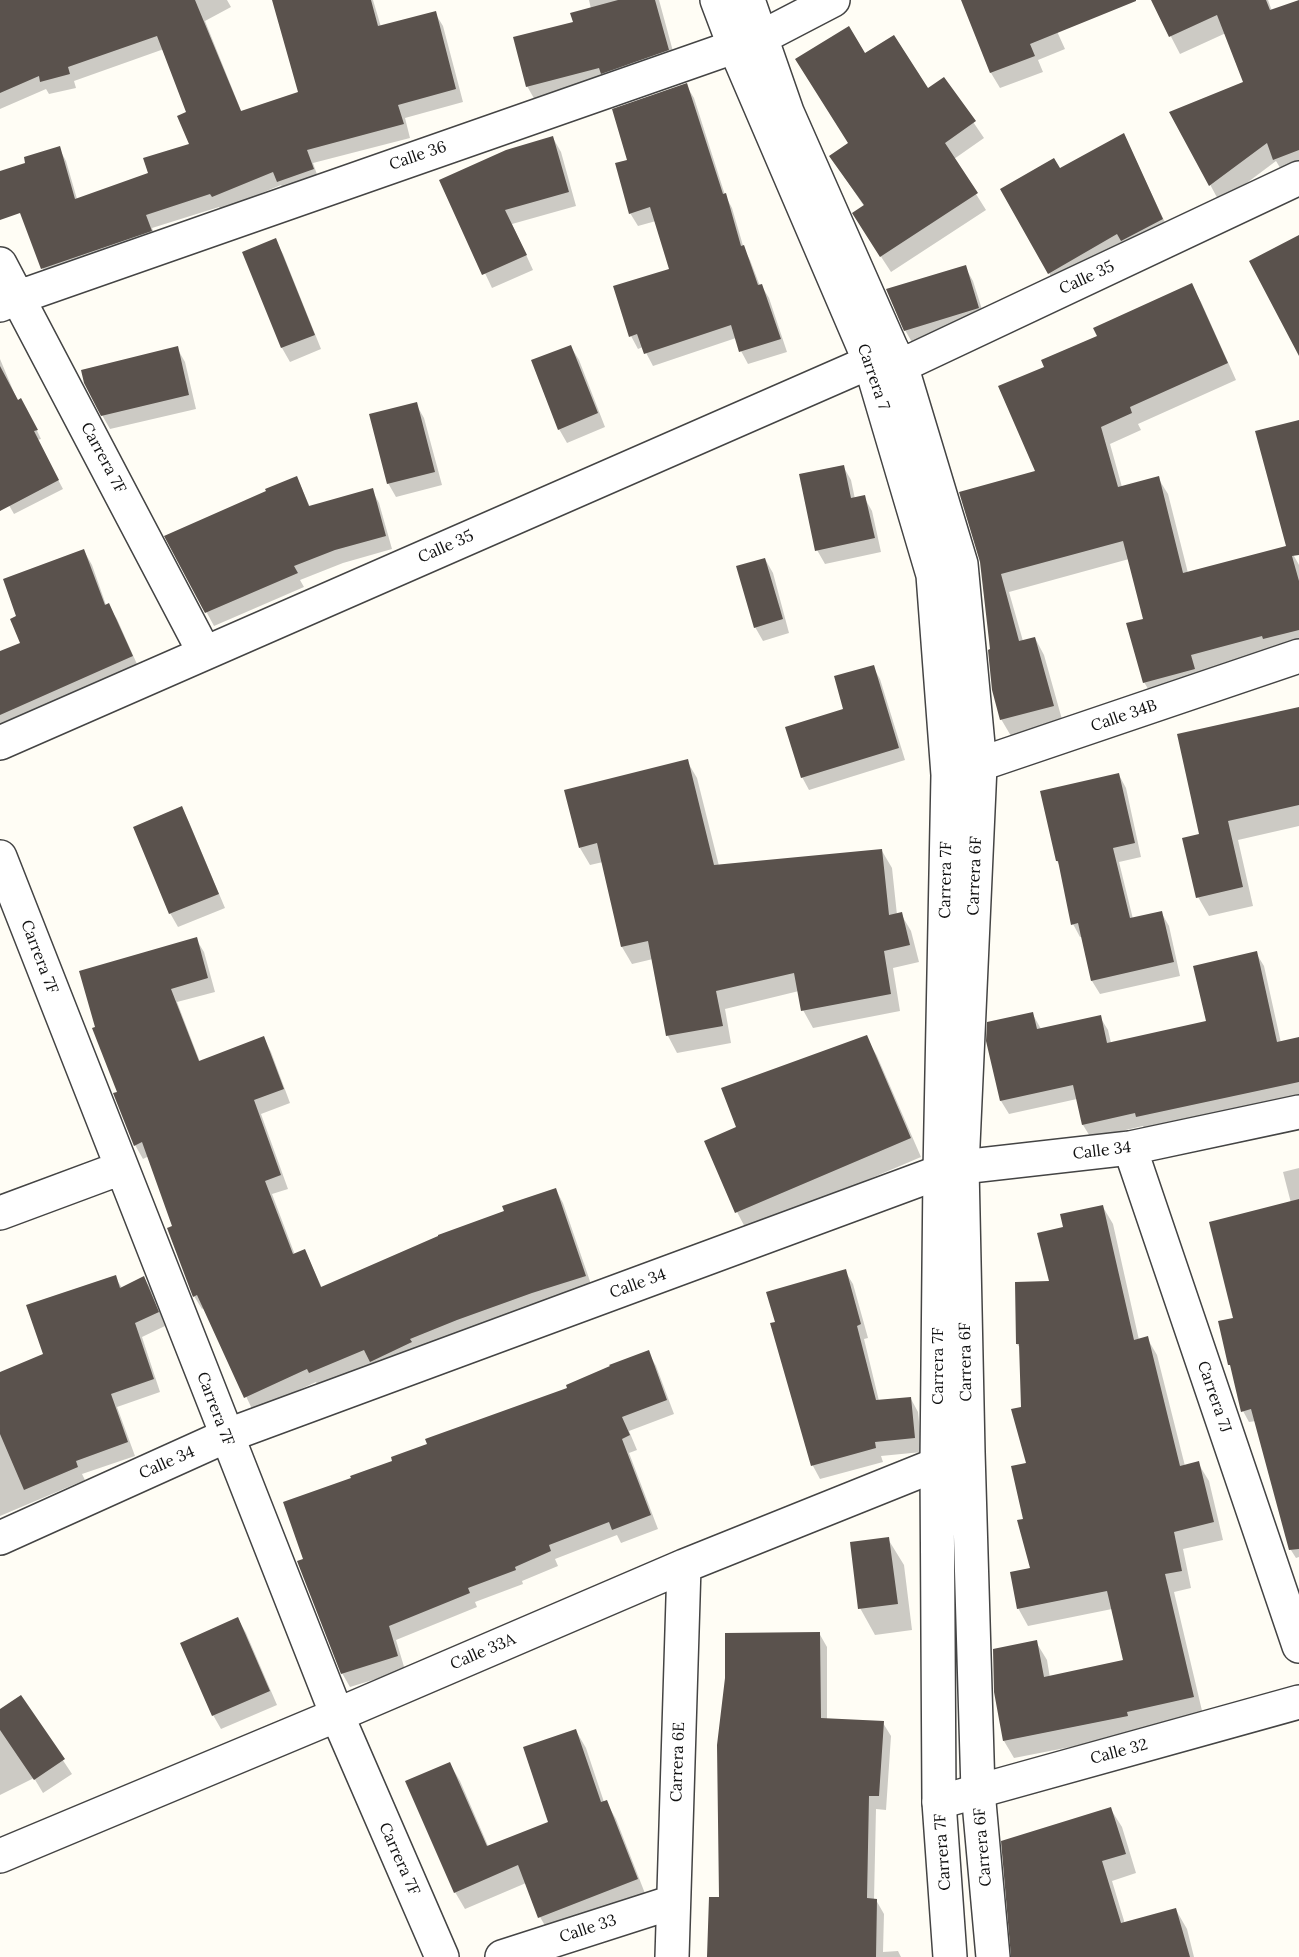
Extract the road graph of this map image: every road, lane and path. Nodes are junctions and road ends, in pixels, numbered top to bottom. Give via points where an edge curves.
1 (717, 0) edge
2 (748, 0) edge
3 (833, 0) edge
4 (748, 41) junction
5 (1299, 178) edge
6 (0, 264) edge
7 (9, 301) edge
8 (885, 364) junction
9 (204, 652) junction
10 (1299, 656) edge
11 (0, 743) edge
12 (980, 766) junction
13 (948, 775) junction
14 (0, 857) edge
15 (1299, 1112) edge
16 (1130, 1148) junction
17 (121, 1168) junction
18 (951, 1170) junction
19 (0, 1213) edge
20 (226, 1436) junction
21 (968, 1452) junction
22 (937, 1464) junction
23 (0, 1538) edge
24 (684, 1566) junction
25 (1299, 1646) edge
26 (1299, 1702) edge
27 (336, 1715) junction
28 (978, 1791) junction
29 (939, 1802) junction
30 (0, 1856) edge
31 (673, 1902) junction
32 (442, 1957) edge
33 (502, 1957) edge
34 (672, 1957) edge
35 (950, 1957) edge
36 (993, 1957) edge

1 - 4 street, Carrera 7
2 - 4 street, Carrera 7
3 - 4 street, Calle 36
4 - 7 street, Calle 36
4 - 8 street, Carrera 7 via 787,112
5 - 8 street, Calle 35
6 - 7 street, Carrera 7F
7 - 9 street, Carrera 7F
8 - 9 street, Calle 35
8 - 12 street, Carrera 7 via 961,564
8 - 13 street, Carrera 7 via 933,575
9 - 11 street, Calle 35
10 - 12 street, Calle 34B
12 - 13 street, Calle 34B
12 - 18 street, Carrera 6F
13 - 18 street, Carrera 7F
14 - 17 street, Carrera 7F
15 - 16 street, Calle 34
16 - 18 street, Calle 34
16 - 25 street, Carrera 7J
17 - 19 street
17 - 20 street, Carrera 7F
18 - 20 street, Calle 34
18 - 21 street, Carrera 6F
18 - 22 street, Carrera 7F
20 - 23 street, Calle 34
20 - 27 street, Carrera 7F
21 - 22 street, Calle 33A
21 - 28 street, Carrera 6F
22 - 24 street, Calle 33A
22 - 29 street, Carrera 7F
24 - 27 street, Calle 33A
24 - 31 street, Carrera 6E
26 - 28 street, Calle 32
27 - 30 street, Calle 33A
27 - 32 street, Carrera 7F
28 - 29 street, Calle 32
28 - 36 street, Carrera 6F
29 - 35 street, Carrera 7F
31 - 33 street, Calle 33
31 - 34 street, Carrera 6E

